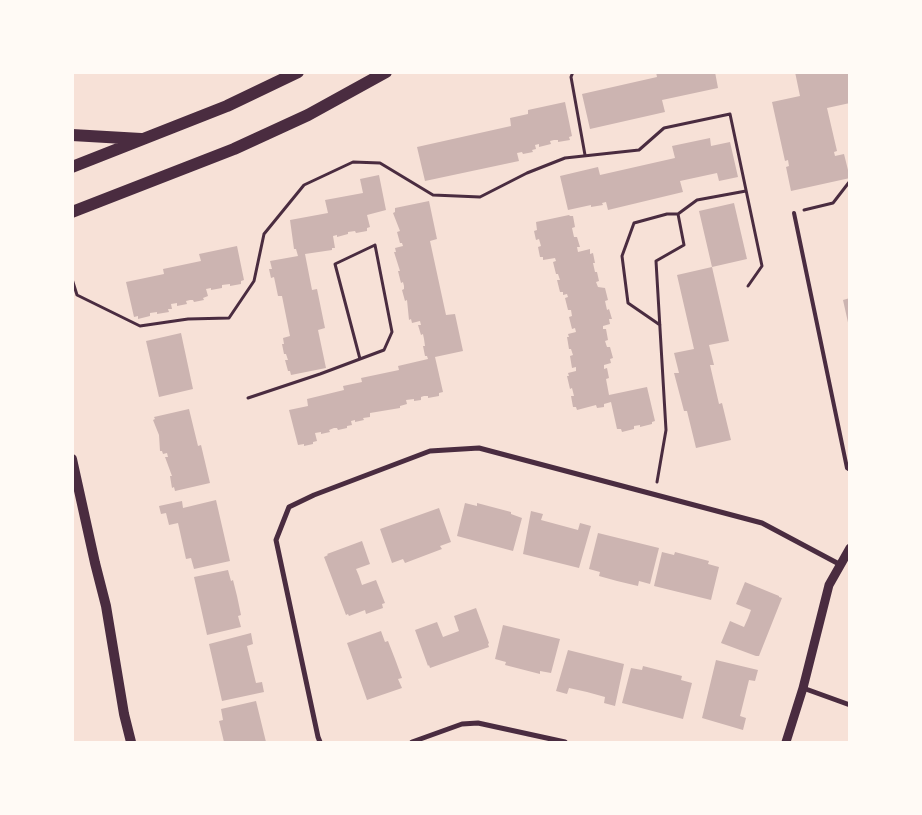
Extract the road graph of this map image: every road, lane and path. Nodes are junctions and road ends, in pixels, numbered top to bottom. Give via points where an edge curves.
1 (298, 72) edge
2 (386, 72) edge
3 (573, 72) edge
4 (72, 135) edge
5 (146, 139) junction
6 (585, 155) junction
7 (72, 167) edge
8 (850, 181) edge
9 (844, 188) junction
10 (850, 190) edge
11 (746, 191) junction
12 (72, 212) edge
13 (794, 213) joint
14 (678, 214) junction
15 (72, 279) edge
16 (748, 286) dead end
17 (661, 326) junction
18 (360, 359) junction
19 (248, 398) dead end
20 (72, 459) edge
21 (850, 470) edge
22 (655, 495) junction
23 (850, 548) edge
24 (839, 564) junction
25 (803, 688) junction
26 (850, 705) edge
27 (131, 742) edge
28 (320, 742) edge
29 (412, 742) edge
30 (565, 742) edge
31 (786, 742) edge

1 - 5 main road via 228,106
2 - 12 main road via 234,150
3 - 6 path via 571,77
4 - 5 main road
5 - 7 main road
6 - 11 path via 639,150 664,128 730,114
6 - 15 path via 564,158 480,197 433,195 380,163 353,162 304,185 264,234 254,281 228,318 188,319 140,326 77,295
8 - 9 path
9 - 10 path
9 - 13 path via 832,203
11 - 14 path via 697,200
11 - 16 path via 762,266
13 - 21 lane via 847,468
14 - 17 path via 684,245 656,261
14 - 17 path via 634,223 622,256 628,303
17 - 22 path via 666,430
18 - 18 path via 384,350 392,332 375,245 335,264
18 - 19 path
20 - 27 main road via 106,606
22 - 24 street via 762,523
22 - 28 street via 480,448 430,451 289,506 276,540
23 - 24 street
24 - 25 street via 829,585
25 - 26 street
25 - 31 street
29 - 30 street via 462,724 478,723

